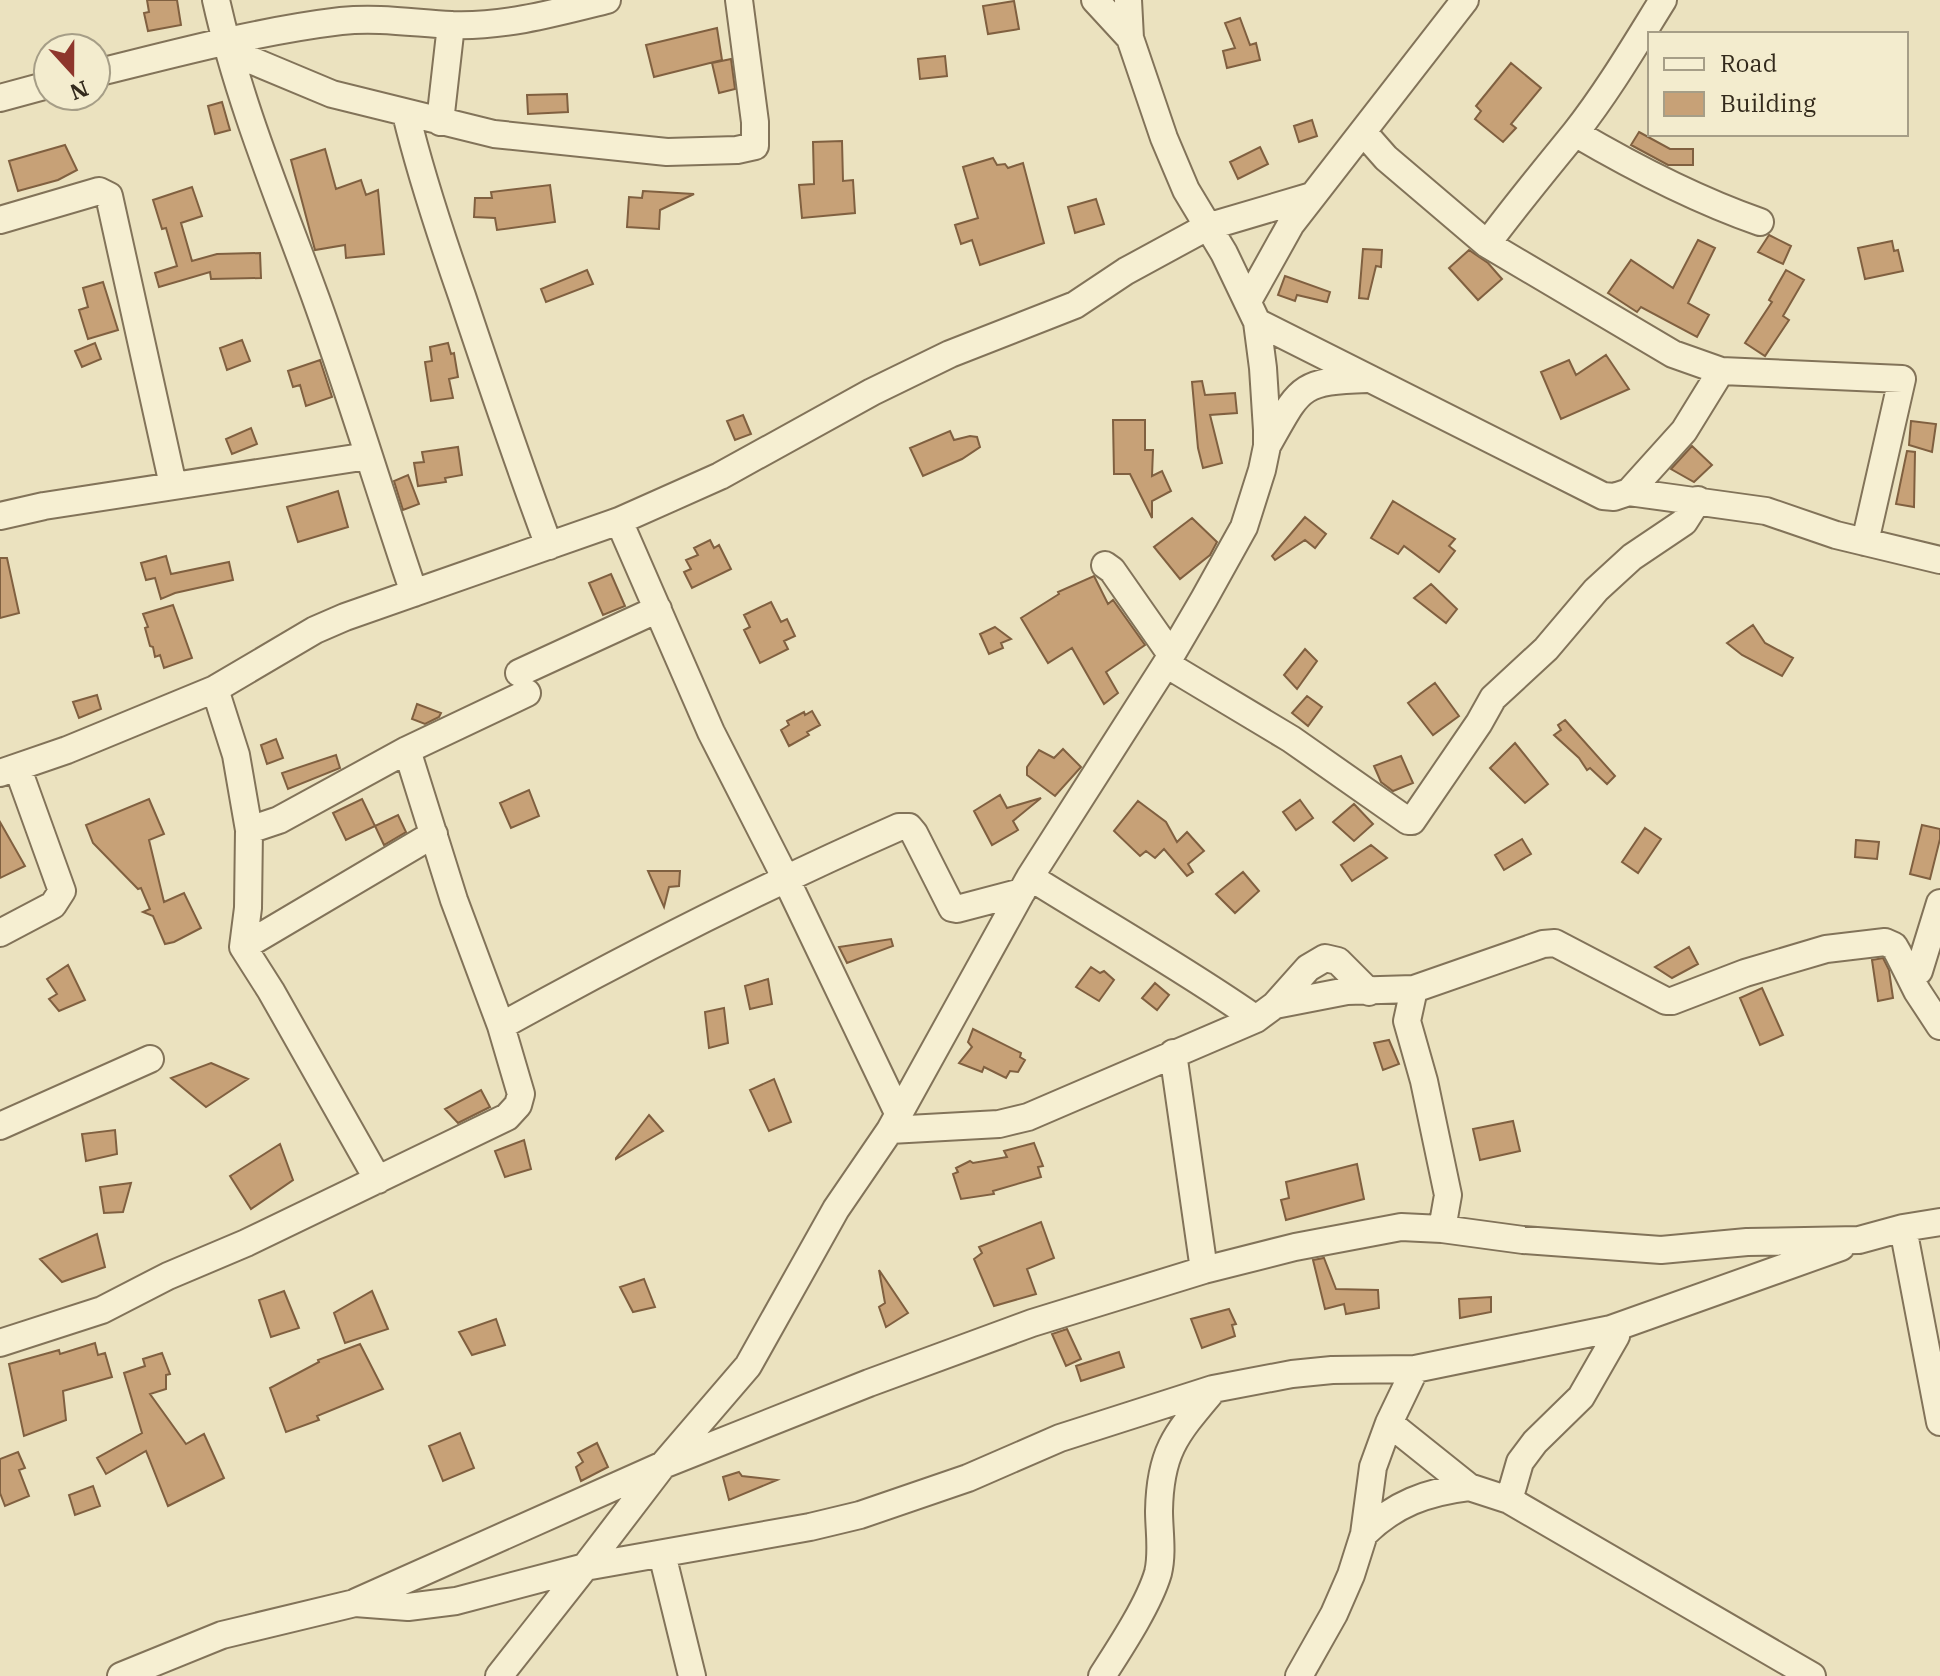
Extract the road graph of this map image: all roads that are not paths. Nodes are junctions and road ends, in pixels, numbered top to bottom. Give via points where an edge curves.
1 (216, 0) edge
2 (607, 0) edge
3 (739, 0) edge
4 (1095, 0) edge
5 (1128, 0) edge
6 (1663, 0) edge
7 (1457, 6) edge
8 (548, 7) edge
9 (431, 16) edge
10 (1130, 38) junction
11 (227, 46) junction
12 (112, 70) edge
13 (32, 89) edge
14 (0, 98) edge
15 (406, 114) junction
16 (440, 122) junction
17 (1364, 133) junction
18 (1575, 133) junction
19 (1312, 196) junction
20 (0, 220) edge
21 (1760, 222) dead end
22 (1207, 227) junction
23 (1487, 244) junction
24 (1253, 311) junction
25 (1721, 371) junction
26 (1370, 379) junction
27 (1267, 446) junction
28 (368, 456) junction
29 (173, 485) junction
30 (1629, 492) junction
31 (1698, 500) junction
32 (0, 516) edge
33 (619, 521) junction
34 (1865, 542) junction
35 (549, 546) junction
36 (1940, 560) edge
37 (1105, 565) dead end
38 (414, 593) junction
39 (658, 609) junction
40 (1168, 658) junction
41 (215, 689) junction
42 (407, 750) junction
43 (9, 771) edge
44 (249, 830) junction
45 (434, 834) junction
46 (785, 877) junction
47 (1026, 884) junction
48 (1940, 903) edge
49 (0, 933) edge
50 (243, 947) junction
51 (1922, 971) edge
52 (1414, 989) junction
53 (1369, 992) junction
54 (1266, 1012) junction
55 (501, 1026) junction
56 (1940, 1026) edge
57 (1173, 1053) junction
58 (150, 1059) dead end
59 (894, 1122) junction
60 (0, 1126) edge
61 (378, 1180) junction
62 (1940, 1222) edge
63 (1903, 1228) junction
64 (1442, 1229) junction
65 (1859, 1240) junction
66 (1204, 1270) junction
67 (1611, 1329) junction
68 (0, 1343) edge
69 (1415, 1369) junction
70 (1213, 1389) junction
71 (1940, 1422) edge
72 (1389, 1423) junction
73 (663, 1465) junction
74 (1469, 1487) junction
75 (1509, 1500) junction
76 (1364, 1534) junction
77 (662, 1554) junction
78 (585, 1567) junction
79 (355, 1603) junction
80 (1798, 1673) edge
81 (121, 1676) edge
82 (499, 1676) edge
83 (692, 1676) edge
84 (1102, 1676) edge
85 (1299, 1676) edge

1 - 11 street
2 - 8 street
3 - 16 street via 755,146 667,152 494,134
4 - 10 street
5 - 10 street
6 - 18 street
7 - 17 street
8 - 9 street via 491,24
9 - 11 street via 341,21
9 - 16 street
10 - 22 street via 1164,138
11 - 12 street
11 - 15 street via 307,85
11 - 28 street via 251,129
13 - 14 street
15 - 16 street
15 - 35 street via 459,289
17 - 19 street
17 - 23 street
18 - 21 street
18 - 23 street
19 - 22 street
19 - 24 street via 1268,261
20 - 29 street via 99,191 109,196
22 - 24 street
22 - 33 street via 1067,309 950,354 720,476
23 - 25 street via 1673,354
24 - 26 street
24 - 27 street via 1263,368
25 - 30 street via 1684,431
25 - 34 street via 1902,379
26 - 27 street via 1320,382 1305,389
26 - 30 street via 1603,496
27 - 40 street via 1244,527
28 - 29 street
28 - 38 street
29 - 32 street
30 - 31 street
31 - 34 street via 1766,511
31 - 40 street via 1684,522 1632,557 1596,590 1546,649 1493,698 1412,821
33 - 35 street
33 - 39 street
34 - 36 street
35 - 38 street
37 - 40 street
38 - 41 street via 315,630
39 - 42 street
39 - 46 street via 711,732
40 - 47 street
41 - 43 street
41 - 44 street via 236,755
42 - 44 street via 279,820
42 - 45 street
43 - 49 street via 62,891 53,905
44 - 50 street
45 - 50 street
45 - 55 street
46 - 47 street via 909,827 952,908
46 - 55 street
46 - 59 street
47 - 54 street via 1210,987
47 - 59 street
48 - 51 street
50 - 61 street
51 - 52 street via 1885,942 1826,949 1666,1001 1555,943
51 - 56 street
52 - 53 street
52 - 64 street via 1407,1021 1448,1195
53 - 54 street via 1347,991
53 - 54 street via 1338,961 1325,958 1308,968
54 - 57 street
55 - 61 street via 521,1094 518,1105 507,1117
57 - 59 street via 1012,1122
57 - 66 street
58 - 60 street
59 - 73 street via 836,1209 748,1366
61 - 68 street via 102,1310
62 - 63 street
63 - 65 street
63 - 71 street
64 - 65 street via 1661,1250
64 - 66 street via 1401,1227
65 - 67 street
66 - 73 street via 1032,1323
67 - 69 street
67 - 75 street via 1616,1336 1595,1376 1520,1462
69 - 70 street via 1332,1370
69 - 72 street
70 - 77 street via 1060,1438 968,1478 860,1515
70 - 84 street via 1165,1456 1158,1572
72 - 74 street
72 - 76 street via 1373,1467
73 - 78 street
73 - 79 street
74 - 75 street
74 - 76 street via 1405,1503 1385,1513
75 - 80 street
76 - 85 street via 1334,1614
77 - 78 street
77 - 83 street
78 - 79 street via 456,1601 408,1607
78 - 82 street
79 - 81 street via 222,1635

